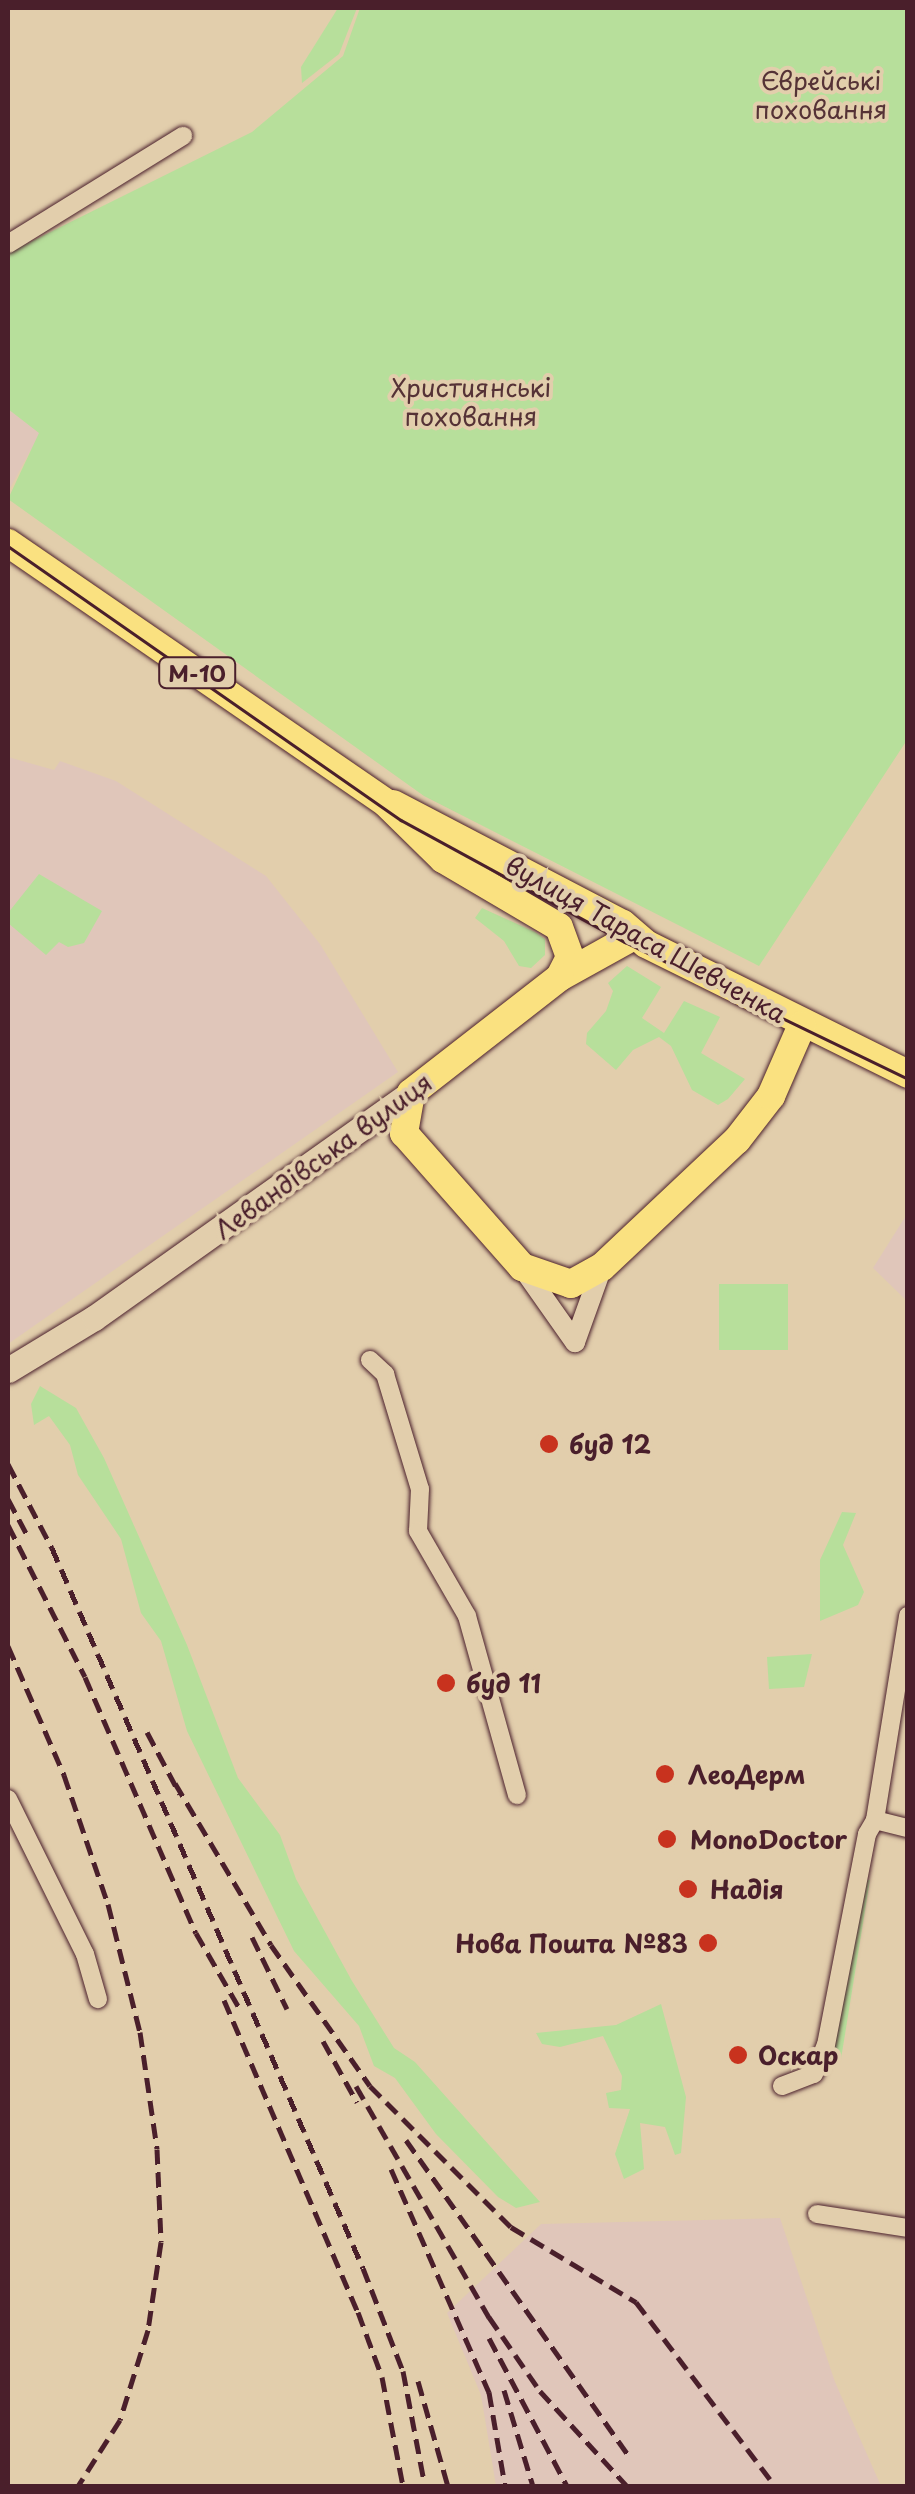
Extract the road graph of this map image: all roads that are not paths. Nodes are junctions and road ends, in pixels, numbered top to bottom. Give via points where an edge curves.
1 (183, 136) dead end
2 (8, 244) edge
3 (8, 543) edge
4 (386, 803) junction
5 (632, 936) junction
6 (560, 977) junction
7 (802, 1025) junction
8 (908, 1074) edge
9 (411, 1093) junction
10 (404, 1133) junction
11 (358, 1135) junction
12 (522, 1267) junction
13 (602, 1268) junction
14 (370, 1360) dead end
15 (8, 1370) edge
16 (908, 1616) edge
17 (517, 1795) dead end
18 (8, 1799) edge
19 (875, 1820) junction
20 (908, 1828) edge
21 (98, 1999) dead end
22 (782, 2086) dead end
23 (816, 2214) dead end
24 (908, 2228) edge

1 - 2 street
3 - 4 main road, вулиця Тараса Шевченка / М-10
4 - 5 main road, вулиця Тараса Шевченка / М-10 via 424,816 623,924
4 - 6 main road, вулиця Тараса Шевченка / М-10 via 443,858 560,927 570,957
5 - 6 main road, Левандівська вулиця
5 - 7 main road, вулиця Тараса Шевченка / М-10
6 - 9 main road, Левандівська вулиця
7 - 8 main road, вулиця Тараса Шевченка / М-10
7 - 13 main road via 771,1096 737,1140
9 - 10 main road
9 - 11 main road, Левандівська вулиця
10 - 11 main road
10 - 12 main road
11 - 15 main road, Левандівська вулиця
12 - 13 main road via 571,1284
12 - 13 street via 576,1342
14 - 17 street via 385,1374 420,1489 418,1531 467,1616
16 - 19 street
18 - 21 street via 85,1954
19 - 20 street
19 - 22 street via 864,1847 826,2046 814,2074
23 - 24 street

